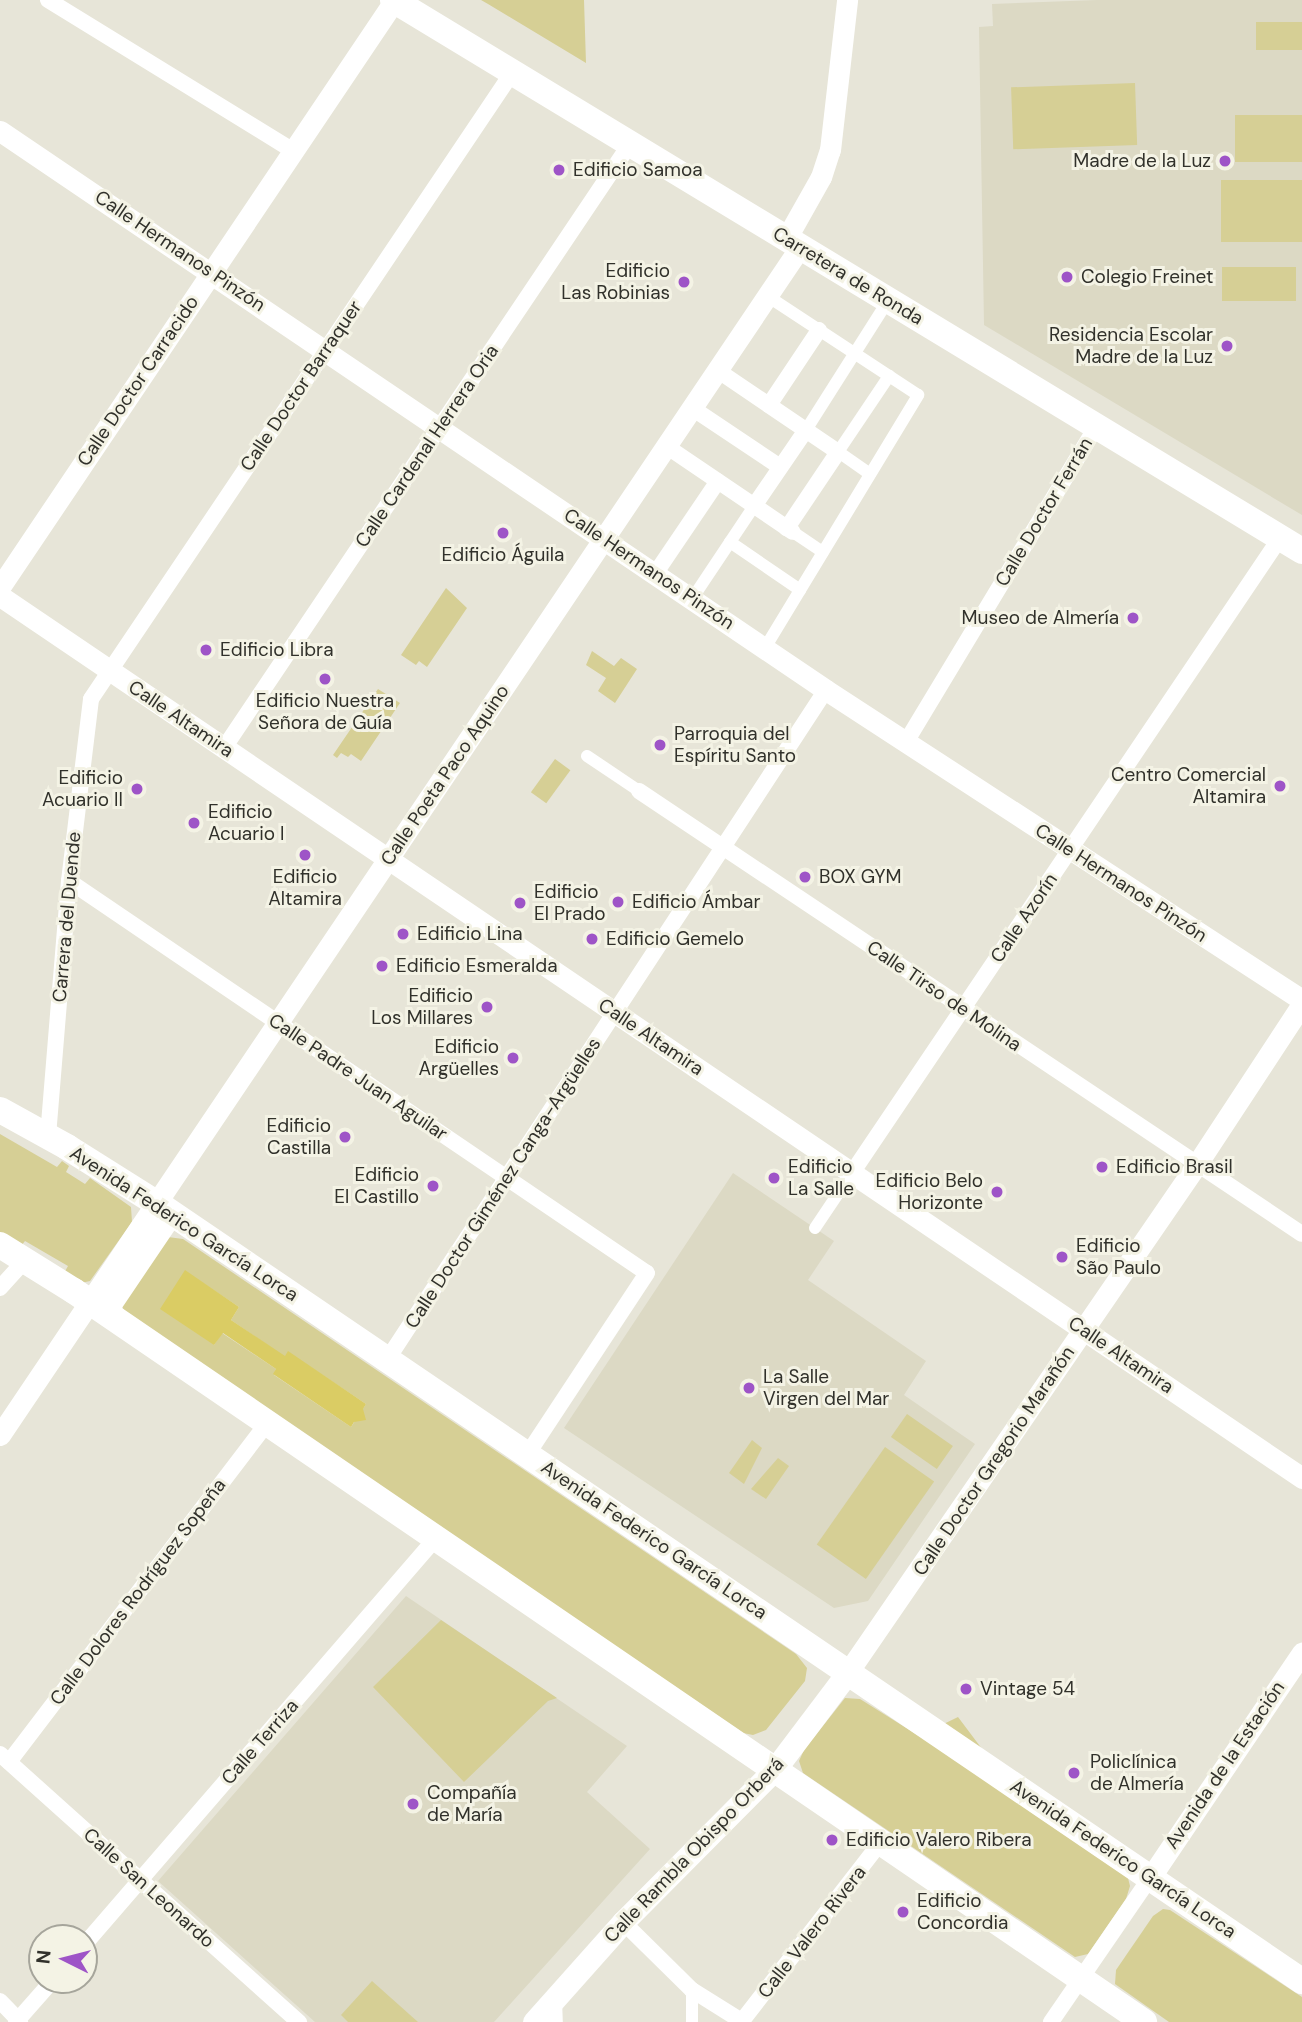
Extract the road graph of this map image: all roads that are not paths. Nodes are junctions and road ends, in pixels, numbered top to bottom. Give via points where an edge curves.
1 (48, 0) edge
2 (393, 0) edge
3 (847, 0) edge
4 (512, 73) junction
5 (0, 131) edge
6 (630, 144) junction
7 (293, 151) junction
8 (793, 243) junction
9 (212, 272) junction
10 (767, 296) junction
11 (888, 300) junction
12 (819, 330) junction
13 (326, 350) junction
14 (856, 354) junction
15 (717, 370) junction
16 (889, 376) junction
17 (769, 405) junction
18 (692, 408) junction
19 (439, 427) junction
20 (1096, 427) junction
21 (806, 430) junction
22 (666, 446) junction
23 (838, 452) junction
24 (780, 467) junction
25 (870, 474) junction
26 (718, 481) junction
27 (754, 506) junction
28 (790, 530) junction
29 (604, 539) junction
30 (730, 542) junction
31 (1291, 544) edge
32 (823, 552) junction
33 (655, 574) junction
34 (0, 587) edge
35 (800, 590) junction
36 (0, 596) edge
37 (692, 599) junction
38 (765, 648) junction
39 (110, 671) junction
40 (826, 690) junction
41 (91, 699) joint
42 (906, 742) junction
43 (224, 748) junction
44 (587, 756) dead end
45 (639, 791) joint
46 (723, 848) junction
47 (1070, 849) junction
48 (388, 859) junction
49 (69, 881) junction
50 (1302, 1002) edge
51 (963, 1008) junction
52 (615, 1013) junction
53 (279, 1023) junction
54 (0, 1110) edge
55 (48, 1136) junction
56 (1197, 1164) junction
57 (852, 1173) junction
58 (507, 1178) junction
59 (164, 1208) junction
60 (815, 1228) dead end
61 (1302, 1234) edge
62 (0, 1245) edge
63 (25, 1260) junction
64 (0, 1288) edge
65 (97, 1308) junction
66 (1083, 1330) junction
67 (387, 1360) junction
68 (267, 1423) junction
69 (0, 1435) edge
70 (527, 1455) junction
71 (1302, 1478) edge
72 (436, 1538) junction
73 (1302, 1653) edge
74 (848, 1672) junction
75 (4, 1758) edge
76 (775, 1769) junction
77 (881, 1842) junction
78 (1150, 1878) junction
79 (140, 1881) junction
80 (623, 1922) junction
81 (98, 1929) edge
82 (1082, 1978) junction
83 (1302, 1982) edge
84 (692, 1990) junction
85 (41, 1994) edge
86 (0, 2001) edge
87 (555, 2011) edge
88 (18, 2021) edge
89 (299, 2022) edge
90 (534, 2022) edge
91 (692, 2022) edge
92 (743, 2022) edge
93 (1051, 2022) edge
94 (1144, 2022) edge

1 - 7 street
2 - 4 main road, Carretera de Ronda
2 - 7 street, Calle Doctor Carracido
3 - 8 street, Calle Poeta Paco Aquino via 830,150
4 - 6 main road, Carretera de Ronda
4 - 13 street, Calle Doctor Barraquer
5 - 9 street, Calle Hermanos Pinzón
6 - 8 main road, Carretera de Ronda
6 - 19 street, Calle Cardenal Herrera Oria
7 - 9 street, Calle Doctor Carracido
8 - 10 street, Calle Poeta Paco Aquino
8 - 11 main road, Carretera de Ronda
9 - 13 street, Calle Hermanos Pinzón
9 - 34 street, Calle Doctor Carracido
10 - 12 street
10 - 15 street, Calle Poeta Paco Aquino
11 - 14 street
11 - 20 main road, Carretera de Ronda
12 - 14 street
12 - 17 street
13 - 19 street, Calle Hermanos Pinzón
13 - 39 street, Calle Doctor Barraquer
14 - 16 street
14 - 21 street
15 - 17 street
15 - 18 street, Calle Poeta Paco Aquino
16 - 23 street
16 - 25 street via 918,395
17 - 21 street
18 - 22 street, Calle Poeta Paco Aquino
18 - 24 street
19 - 29 street, Calle Hermanos Pinzón
19 - 43 street, Calle Cardenal Herrera Oria
20 - 31 main road, Carretera de Ronda
20 - 42 street, Calle Doctor Ferrán
21 - 23 street
21 - 24 street
22 - 26 street
22 - 29 street, Calle Poeta Paco Aquino
23 - 25 street
23 - 28 street
24 - 27 street
25 - 32 street
26 - 27 street
26 - 33 street
27 - 28 street
27 - 30 street
28 - 32 street
29 - 33 street, Calle Hermanos Pinzón
29 - 48 street, Calle Poeta Paco Aquino
30 - 35 street
30 - 37 street
31 - 47 street, Calle Azorín
32 - 35 street
33 - 37 street, Calle Hermanos Pinzón
35 - 38 street
36 - 39 street, Calle Altamira
37 - 38 street, Calle Hermanos Pinzón
38 - 40 street, Calle Hermanos Pinzón
39 - 41 street, Calle Doctor Barraquer
39 - 43 street, Calle Altamira
40 - 42 street, Calle Hermanos Pinzón
40 - 46 street, Calle Doctor Giménez Canga-Argüelles
41 - 49 street, Carrera del Duende
42 - 47 street, Calle Hermanos Pinzón
43 - 48 street, Calle Altamira
44 - 45 street, Calle Tirso de Molina
45 - 46 street, Calle Tirso de Molina
46 - 51 street, Calle Tirso de Molina
46 - 52 street, Calle Doctor Giménez Canga-Argüelles
47 - 50 street, Calle Hermanos Pinzón
47 - 51 street, Calle Azorín
48 - 52 street, Calle Altamira
48 - 53 street, Calle Poeta Paco Aquino
49 - 53 street, Calle Padre Juan Aguilar
49 - 55 street, Carrera del Duende
50 - 56 street, Calle Doctor Gregorio Marañón
51 - 56 street, Calle Tirso de Molina
51 - 57 street, Calle Azorín
52 - 57 street, Calle Altamira
52 - 58 street, Calle Doctor Giménez Canga-Argüelles
53 - 58 street, Calle Padre Juan Aguilar
53 - 59 street, Calle Poeta Paco Aquino
54 - 55 main road, Avenida Federico García Lorca
55 - 59 main road, Avenida Federico García Lorca
56 - 61 street, Calle Tirso de Molina
56 - 66 street, Calle Doctor Gregorio Marañón
57 - 60 street, Calle Azorín
57 - 66 street, Calle Altamira
58 - 67 street, Calle Doctor Giménez Canga-Argüelles
58 - 70 street, Calle Padre Juan Aguilar via 647,1273
59 - 65 street, Calle Poeta Paco Aquino
59 - 67 main road, Avenida Federico García Lorca
62 - 63 main road
63 - 64 street
63 - 65 main road
65 - 68 main road
65 - 69 street, Calle Poeta Paco Aquino
66 - 71 street, Calle Altamira
66 - 74 street, Calle Doctor Gregorio Marañón
67 - 70 main road, Avenida Federico García Lorca
68 - 72 main road
68 - 75 street, Calle Dolores Rodríguez Sopeña
70 - 74 main road, Avenida Federico García Lorca
72 - 76 main road
72 - 79 street, Calle Terriza
73 - 78 street, Avenida de la Estación
74 - 76 main road, Calle Rambla Obispo Orberá
74 - 78 main road, Avenida Federico García Lorca
75 - 79 street, Calle San Leonardo
76 - 77 main road
76 - 80 main road, Calle Rambla Obispo Orberá
77 - 82 main road
77 - 92 street, Calle Valero Rivera
78 - 82 street
78 - 83 main road, Avenida Federico García Lorca
79 - 81 street, Calle Terriza
79 - 89 street, Calle San Leonardo
80 - 84 street
80 - 87 main road, Calle Rambla Obispo Orberá
82 - 93 street
82 - 94 main road
84 - 91 street
84 - 92 street
85 - 88 street
86 - 88 street
87 - 90 main road, Calle Rambla Obispo Orberá

